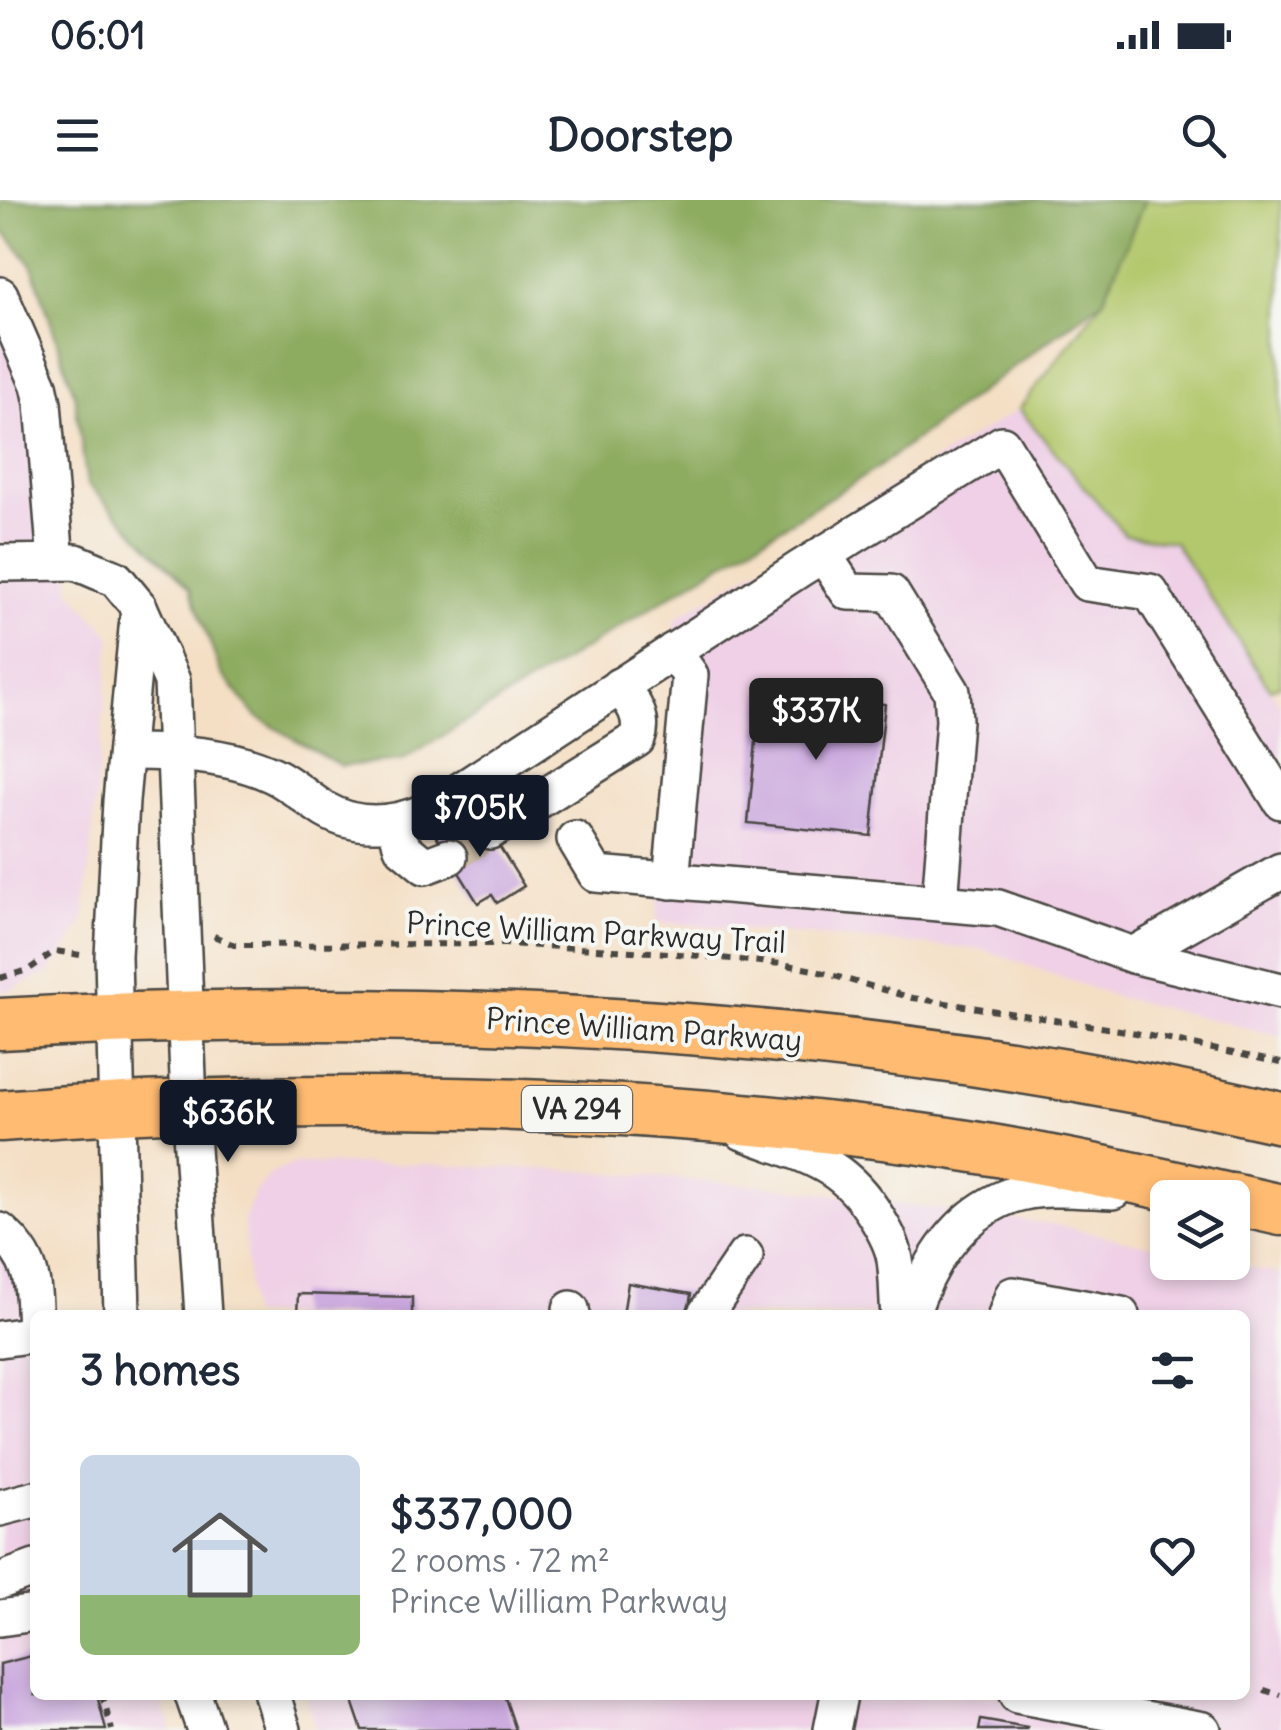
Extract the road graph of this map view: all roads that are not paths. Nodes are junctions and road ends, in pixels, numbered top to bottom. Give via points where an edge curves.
1 (0, 295) edge
2 (823, 554) junction
3 (56, 562) junction
4 (0, 563) edge
5 (139, 608) junction
6 (673, 651) junction
7 (620, 686) junction
8 (127, 752) junction
9 (176, 752) junction
10 (1281, 801) edge
11 (394, 822) junction
12 (490, 831) tunnel mouth
13 (576, 839) dead end
14 (449, 857) tunnel mouth
15 (1281, 871) edge
16 (672, 880) junction
17 (940, 903) junction
18 (1217, 908) junction
19 (1134, 955) junction
20 (1204, 972) junction
21 (1281, 991) edge
22 (186, 1018) junction
23 (115, 1019) junction
24 (0, 1024) edge
25 (189, 1102) junction
26 (115, 1107) junction
27 (0, 1116) edge
28 (705, 1117) junction
29 (1281, 1118) edge
30 (1150, 1181) edge
31 (1150, 1193) edge
32 (1250, 1203) edge
33 (1281, 1210) edge
34 (0, 1231) edge
35 (745, 1256) dead end
36 (34, 1310) edge
37 (122, 1310) edge
38 (203, 1310) edge
39 (709, 1310) edge
40 (898, 1310) edge
41 (913, 1310) edge
42 (1008, 1310) edge
43 (1095, 1310) edge
44 (30, 1335) edge
45 (0, 1339) edge
46 (30, 1500) edge
47 (0, 1508) edge
48 (30, 1570) edge
49 (0, 1581) edge
50 (30, 1614) edge
51 (0, 1618) edge
52 (195, 1700) edge
53 (273, 1700) edge
54 (837, 1700) edge
55 (1044, 1700) edge
56 (205, 1730) edge
57 (282, 1730) edge
58 (832, 1730) edge
59 (1203, 1730) edge

1 - 3 street via 43,402
2 - 6 street
2 - 10 street via 1002,444 1086,582 1150,592
2 - 17 street via 848,592 892,593 952,692
3 - 4 street
3 - 5 street via 102,571
5 - 8 street
5 - 9 street via 172,681
6 - 7 street
6 - 16 street via 690,675
7 - 11 street via 429,811
7 - 12 street via 642,726 637,739
8 - 9 street
8 - 23 street via 113,944
9 - 11 street via 272,774 352,821
9 - 22 street
11 - 14 street via 402,847 425,866
13 - 16 street via 596,874
15 - 18 street
16 - 17 street
17 - 19 street via 998,908
18 - 19 street
18 - 20 street
19 - 20 street
20 - 21 street
22 - 23 highway, Prince William Parkway
22 - 25 street
22 - 29 highway, Prince William Parkway via 396,1015 706,1029 912,1051
23 - 24 highway, Prince William Parkway
23 - 26 street
25 - 26 highway, VA 294
25 - 28 highway, VA 294 via 527,1106
25 - 38 street
26 - 27 highway, VA 294
26 - 37 street
28 - 30 highway, VA 294 via 921,1139
28 - 40 street via 850,1180 887,1234
31 - 41 street via 1070,1189 1013,1195 950,1237
32 - 33 highway, VA 294
34 - 36 street via 26,1258
35 - 39 street
42 - 43 street via 1013,1294
44 - 45 street
46 - 47 street
48 - 49 street
50 - 51 street
52 - 56 street
53 - 57 street
54 - 58 street
55 - 59 street

